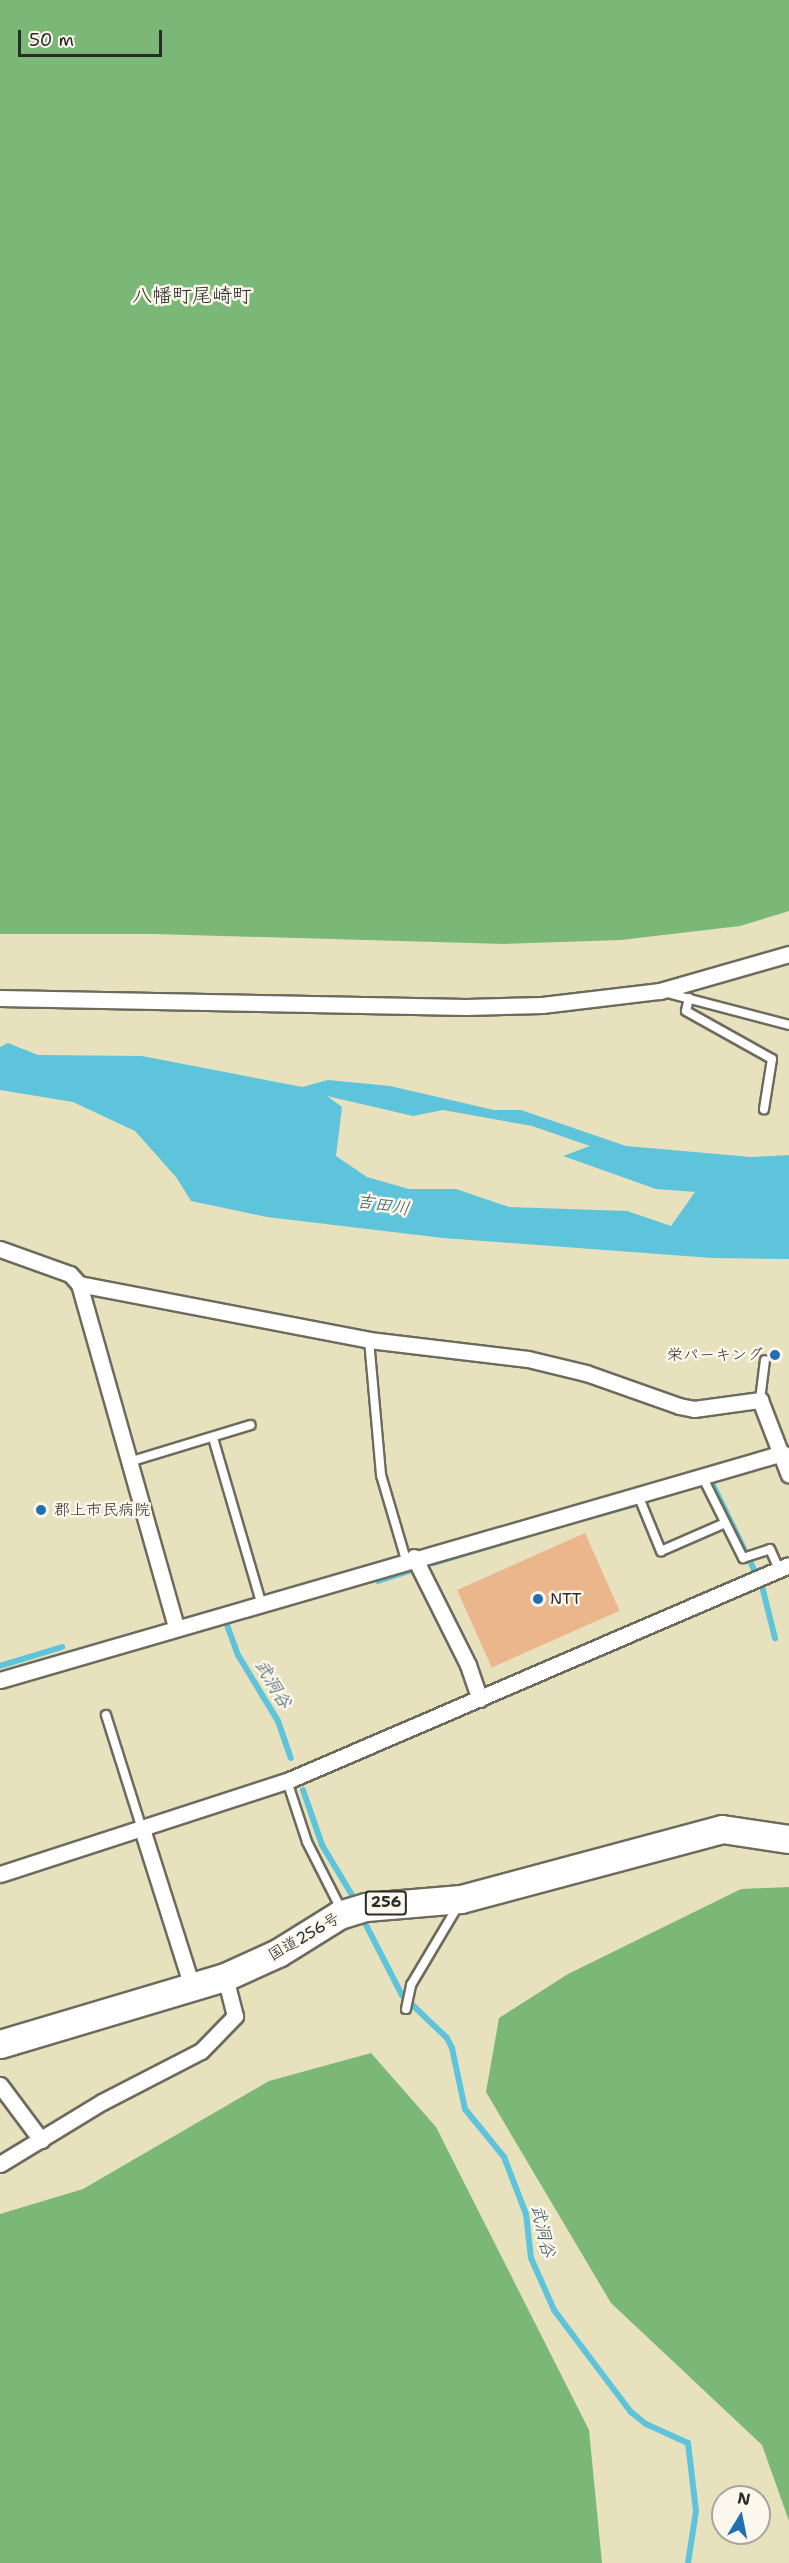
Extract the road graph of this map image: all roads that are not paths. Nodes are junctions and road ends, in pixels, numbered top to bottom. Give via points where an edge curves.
1 (789, 954) edge
2 (660, 991) junction
3 (0, 998) edge
4 (689, 998) junction
5 (789, 1025) edge
6 (764, 1109) dead end
7 (0, 1249) edge
8 (79, 1284) junction
9 (369, 1340) junction
10 (765, 1360) dead end
11 (760, 1400) junction
12 (251, 1425) dead end
13 (213, 1438) junction
14 (783, 1453) junction
15 (127, 1462) junction
16 (701, 1475) junction
17 (789, 1475) edge
18 (637, 1493) junction
19 (725, 1523) junction
20 (410, 1558) junction
21 (784, 1567) edge
22 (261, 1602) junction
23 (176, 1627) junction
24 (0, 1680) edge
25 (480, 1699) junction
26 (106, 1715) dead end
27 (286, 1781) junction
28 (142, 1829) junction
29 (789, 1839) edge
30 (0, 1874) edge
31 (461, 1899) junction
32 (343, 1914) junction
33 (225, 1977) junction
34 (192, 1987) junction
35 (406, 2009) dead end
36 (0, 2044) edge
37 (0, 2085) edge
38 (41, 2140) junction
39 (0, 2164) edge

1 - 2 street
2 - 3 street via 542,1005 466,1007
2 - 4 lane
4 - 5 lane
4 - 6 lane via 686,1011 772,1059
7 - 8 street via 70,1274
8 - 9 street
8 - 15 street
9 - 11 street via 528,1359 586,1373 694,1409
9 - 20 lane via 381,1475
10 - 11 lane
11 - 14 street
12 - 13 lane
13 - 15 lane
13 - 22 lane
14 - 16 street
14 - 17 street
15 - 23 street
16 - 18 street
16 - 19 lane
18 - 19 lane via 661,1551
18 - 20 street
19 - 21 lane via 742,1558 770,1549
20 - 22 street
20 - 25 street via 468,1665
21 - 25 street
22 - 23 street
23 - 24 street
25 - 27 street
26 - 28 lane
27 - 28 street
27 - 32 lane via 307,1842
28 - 30 street
28 - 34 street
29 - 31 highway, 国道256号 / 256 via 722,1829
31 - 32 highway, 国道256号 / 256 via 383,1903
31 - 35 lane via 411,1985
32 - 33 highway, 国道256号 / 256 via 278,1953
33 - 34 highway, 国道256号 / 256
33 - 38 street via 235,2016 201,2051 102,2102
34 - 36 highway, 国道256号 / 256
37 - 38 street
38 - 39 street

